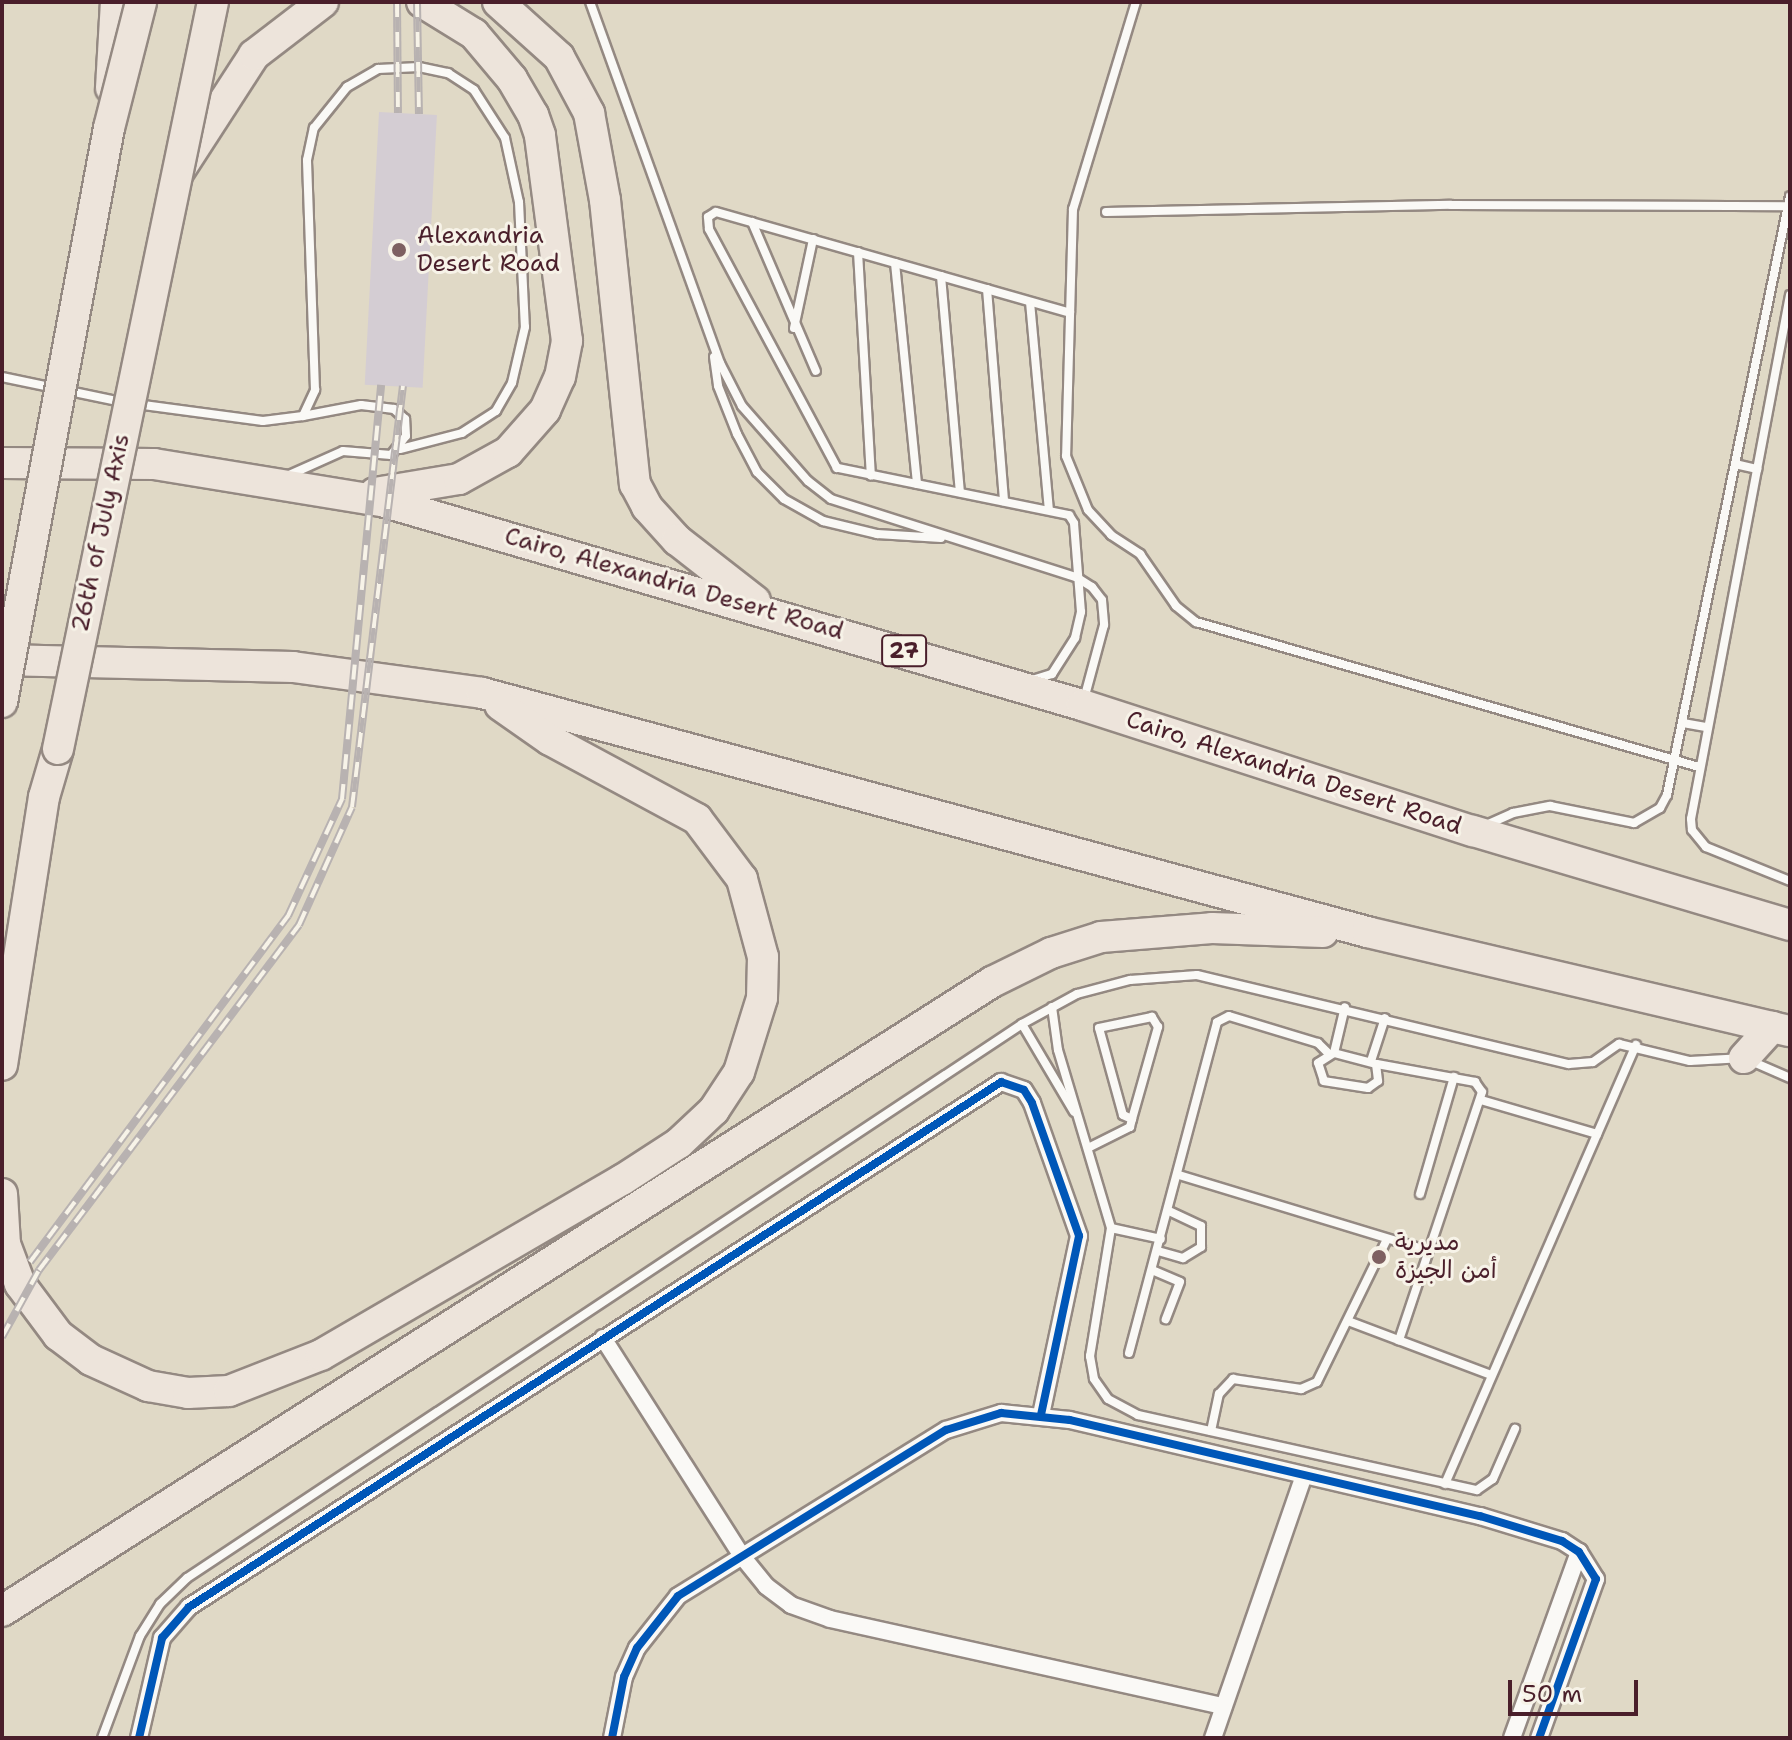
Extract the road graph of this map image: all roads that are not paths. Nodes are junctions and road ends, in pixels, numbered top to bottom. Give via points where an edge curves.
1 (116, 2) edge
2 (141, 2) edge
3 (213, 2) edge
4 (323, 2) edge
5 (422, 2) edge
6 (498, 2) edge
7 (590, 2) edge
8 (1136, 2) edge
9 (109, 128) junction
10 (172, 183) junction
11 (1790, 196) edge
12 (1789, 206) edge
13 (1106, 212) dead end
14 (752, 222) junction
15 (813, 239) junction
16 (858, 252) junction
17 (895, 263) junction
18 (941, 276) junction
19 (987, 289) junction
20 (1790, 295) edge
21 (1030, 302) junction
22 (1070, 313) junction
23 (794, 329) junction
24 (712, 340) junction
25 (816, 371) dead end
26 (2, 377) edge
27 (303, 416) junction
28 (400, 449) junction
29 (2, 463) edge
30 (1735, 464) junction
31 (1757, 469) junction
32 (871, 476) junction
33 (272, 484) junction
34 (917, 484) junction
35 (960, 492) junction
36 (354, 496) junction
37 (1004, 501) junction
38 (1049, 509) junction
39 (957, 540) junction
40 (1076, 577) junction
41 (767, 610) junction
42 (2, 660) edge
43 (1016, 685) junction
44 (482, 693) junction
45 (2, 702) edge
46 (1082, 705) junction
47 (1683, 723) junction
48 (1706, 727) junction
49 (1675, 761) junction
50 (1699, 767) junction
51 (1473, 831) junction
52 (1790, 881) edge
53 (1790, 925) edge
54 (1367, 932) junction
55 (1052, 1007) junction
56 (1345, 1007) junction
57 (1385, 1018) junction
58 (1022, 1024) junction
59 (1781, 1029) edge
60 (1636, 1045) junction
61 (1331, 1053) junction
62 (1744, 1058) junction
63 (1374, 1063) junction
64 (2, 1065) edge
65 (1454, 1077) junction
66 (1790, 1078) edge
67 (1481, 1100) junction
68 (1074, 1113) junction
69 (1132, 1119) junction
70 (1597, 1134) junction
71 (1088, 1148) junction
72 (1179, 1175) junction
73 (2, 1194) edge
74 (1420, 1194) dead end
75 (1169, 1211) junction
76 (1111, 1228) junction
77 (1161, 1239) junction
78 (1387, 1239) junction
79 (1158, 1251) junction
80 (1429, 1251) junction
81 (1152, 1270) junction
82 (1166, 1319) dead end
83 (1348, 1321) junction
84 (603, 1338) junction
85 (1399, 1340) junction
86 (1129, 1353) dead end
87 (1491, 1375) junction
88 (1041, 1415) junction
89 (1515, 1429) dead end
90 (1211, 1431) junction
91 (1304, 1475) junction
92 (1445, 1484) junction
93 (1579, 1552) junction
94 (741, 1555) junction
95 (2, 1611) edge
96 (1224, 1706) junction
97 (102, 1738) edge
98 (139, 1738) edge
99 (612, 1738) edge
100 (1213, 1738) edge
101 (1512, 1738) edge
102 (1539, 1738) edge

1 - 9 highway, bridge
2 - 9 highway, bridge
3 - 10 highway, 26th of July Axis, bridge
4 - 10 highway, bridge via 254,55
5 - 36 highway via 474,34 512,79 540,135 567,323 560,377 534,426 493,463 441,484
6 - 41 highway via 559,57 589,113 605,200 629,452 641,496 677,540
7 - 24 lane
8 - 22 lane via 1073,209
9 - 45 highway, bridge
10 - 64 highway, 26th of July Axis, bridge via 44,797
11 - 12 lane
12 - 13 lane
12 - 30 lane
14 - 15 lane
14 - 23 lane
14 - 32 lane via 716,212 708,217 709,229 830,461 837,468
15 - 16 lane
15 - 23 lane
16 - 17 lane
16 - 32 lane
17 - 18 lane
17 - 34 lane
18 - 19 lane
18 - 35 lane
19 - 21 lane
19 - 37 lane
20 - 31 lane
21 - 22 lane
21 - 38 lane
22 - 49 lane via 1066,456 1074,484 1099,523 1140,554 1185,615
23 - 25 lane
24 - 39 lane via 742,406 820,491 843,504
24 - 39 lane via 718,386 737,434 757,472 784,499 823,521 877,534
26 - 27 lane via 208,416 263,421
27 - 28 lane via 361,405 394,409 405,419
27 - 28 lane via 315,380 307,160 314,128 330,102 378,69 419,67 448,73 474,90 505,138 519,202 525,327 512,383 496,411 462,433
28 - 33 lane via 380,457 343,451
29 - 33 highway, Cairo, Alexandria Desert Road / 27 via 154,464
30 - 31 lane
30 - 47 lane
31 - 48 lane
32 - 34 lane
33 - 36 highway, Cairo, Alexandria Desert Road / 27
34 - 35 lane
35 - 37 lane
36 - 41 highway, Cairo, Alexandria Desert Road / 27
37 - 38 lane
38 - 40 lane via 1069,515 1074,523
39 - 40 lane
40 - 43 lane via 1081,612 1067,657 1052,674
40 - 46 lane via 1092,587 1104,612
41 - 43 highway, Cairo, Alexandria Desert Road / 27
42 - 44 highway via 293,667
43 - 46 highway, Cairo, Alexandria Desert Road / 27
44 - 54 highway
44 - 73 highway via 550,740 697,819 742,879 763,957 762,998 739,1072 714,1110 679,1143 622,1180 321,1355 258,1383 208,1394 167,1391 128,1379 58,1335 20,1284 5,1244
46 - 51 highway, Cairo, Alexandria Desert Road / 27
47 - 48 lane
47 - 49 lane
48 - 50 lane
49 - 50 lane
49 - 51 lane via 1660,808 1634,823 1550,806 1513,813
50 - 52 lane via 1691,819 1698,840
51 - 53 highway, Cairo, Alexandria Desert Road / 27
54 - 59 highway
54 - 95 highway via 1153,930 1101,937 1051,953 992,982
55 - 56 lane via 1102,986 1197,975
55 - 58 lane
55 - 68 lane
56 - 57 lane
56 - 61 lane
57 - 60 lane via 1577,1065 1593,1062 1619,1044
57 - 63 lane
58 - 68 lane
58 - 97 lane via 187,1578 140,1636
59 - 62 highway
60 - 62 lane via 1690,1061
60 - 70 lane
61 - 63 lane
61 - 63 lane via 1317,1069 1330,1083 1368,1088 1380,1075
61 - 72 lane via 1318,1043 1229,1016 1220,1018
62 - 66 lane
63 - 65 lane
65 - 67 lane via 1478,1083
65 - 74 lane
67 - 70 lane
67 - 80 lane
68 - 71 lane
69 - 69 lane via 1158,1027 1152,1017 1099,1028 1123,1115
69 - 71 lane via 1126,1132
70 - 87 lane
71 - 76 lane
72 - 75 lane
72 - 78 lane
75 - 77 lane
75 - 79 lane via 1195,1220 1204,1237 1193,1255 1183,1258
76 - 77 lane
76 - 90 lane via 1090,1356 1094,1379 1108,1399 1127,1411
77 - 79 lane
78 - 80 lane
78 - 83 lane
79 - 81 lane
80 - 85 lane
81 - 82 lane via 1180,1282
81 - 86 lane
83 - 85 lane
83 - 90 lane via 1313,1386 1301,1389 1233,1379 1219,1394
84 - 88 street via 990,1086 1013,1084 1032,1103 1079,1236
84 - 94 street
84 - 98 street via 177,1617 158,1649
85 - 87 lane
87 - 92 lane
88 - 91 street
88 - 94 street via 1001,1413 965,1420
89 - 92 lane via 1489,1485 1477,1490
90 - 92 lane
91 - 93 street via 1524,1527
91 - 96 street
93 - 101 street
93 - 102 street via 1593,1570 1595,1588
94 - 96 street via 766,1586 791,1605 830,1619
94 - 99 street via 678,1596 655,1620 624,1677
96 - 100 street

